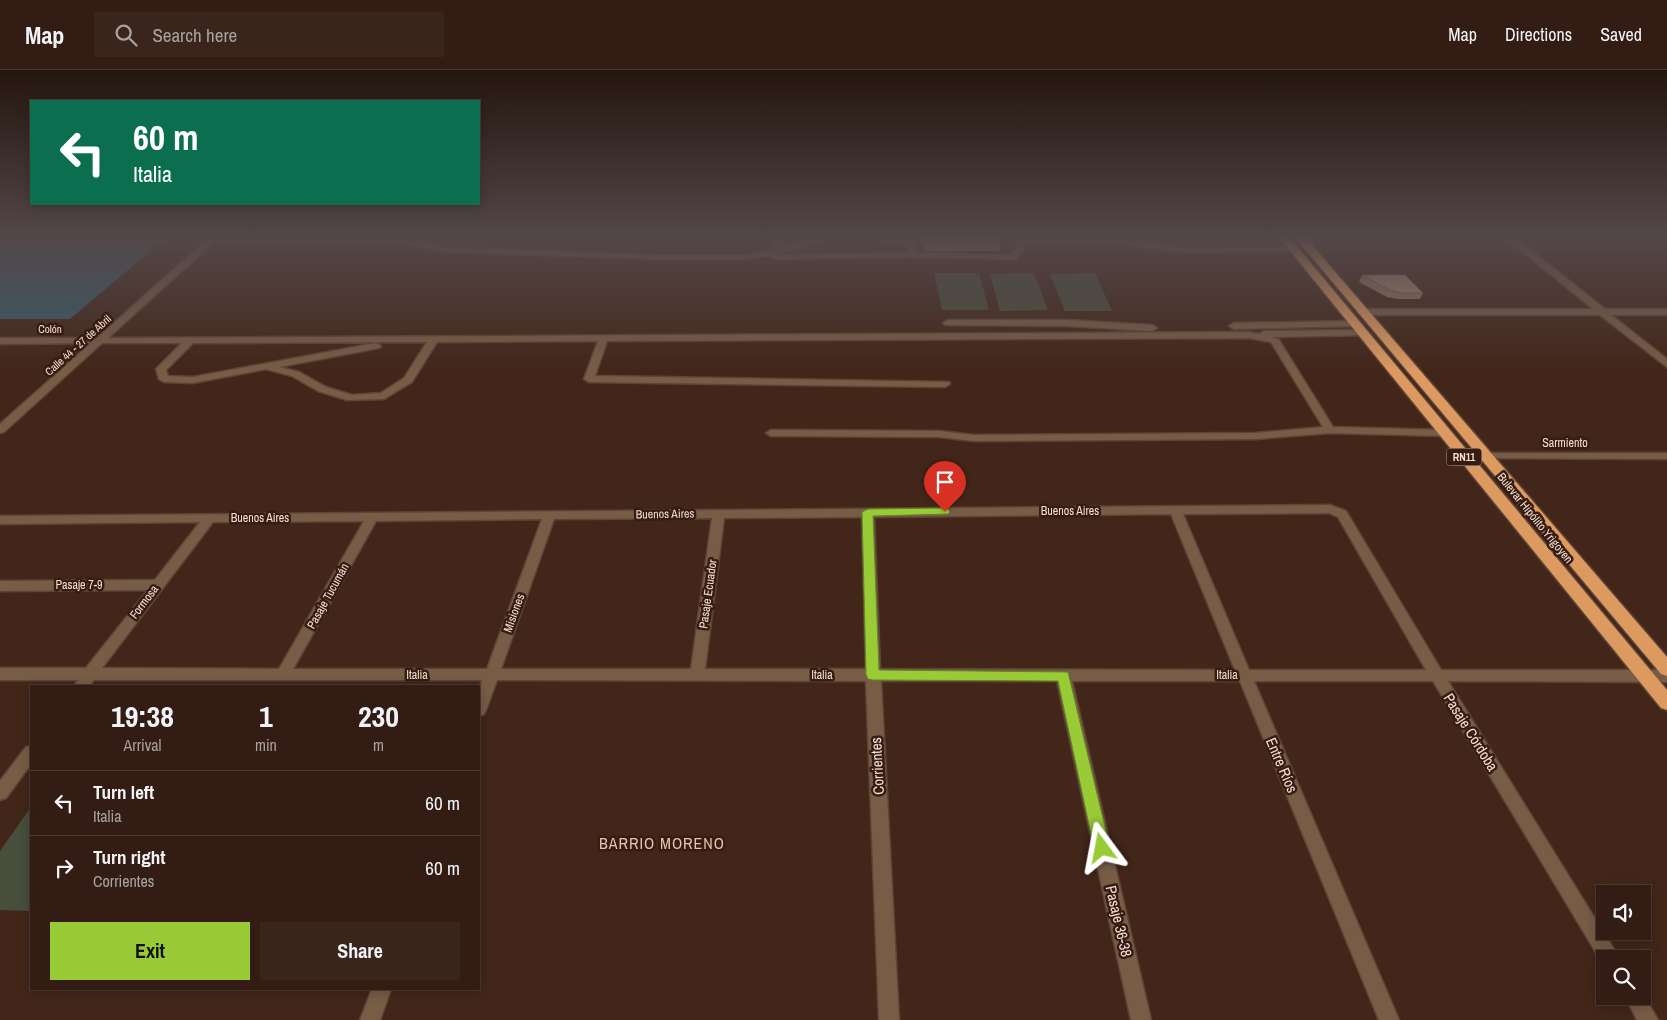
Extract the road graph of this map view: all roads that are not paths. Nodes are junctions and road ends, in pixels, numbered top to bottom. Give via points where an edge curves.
1 (166, 281) edge
2 (1325, 281) edge
3 (1334, 281) edge
4 (1564, 281) edge
5 (1363, 312) junction
6 (1602, 312) junction
7 (1667, 312) edge
8 (948, 323) dead end
9 (1358, 328) junction
10 (1248, 335) junction
11 (603, 339) junction
12 (409, 340) junction
13 (433, 340) junction
14 (100, 341) junction
15 (190, 341) junction
16 (0, 342) edge
17 (1667, 364) edge
18 (265, 367) junction
19 (945, 384) dead end
20 (0, 430) edge
21 (1330, 430) junction
22 (772, 433) dead end
23 (1445, 433) junction
24 (1463, 456) junction
25 (1486, 456) junction
26 (1667, 456) edge
27 (1330, 509) joint
28 (1175, 510) junction
29 (868, 512) junction
30 (718, 514) junction
31 (549, 516) junction
32 (372, 517) junction
33 (209, 519) junction
34 (0, 520) edge
35 (157, 585) junction
36 (0, 586) edge
37 (1667, 669) edge
38 (0, 674) edge
39 (90, 674) junction
40 (283, 674) junction
41 (491, 674) junction
42 (697, 674) junction
43 (873, 675) junction
44 (1063, 675) junction
45 (1244, 675) junction
46 (1437, 676) junction
47 (1644, 676) junction
48 (1667, 676) edge
49 (82, 685) edge
50 (1667, 703) edge
51 (480, 707) edge
52 (30, 753) edge
53 (0, 793) edge
54 (1605, 950) edge
55 (381, 990) edge
56 (1639, 1005) edge
57 (370, 1020) edge
58 (889, 1020) edge
59 (1141, 1020) edge
60 (1389, 1020) edge
61 (1648, 1020) edge

1 - 14 street, Calle 44 - 27 de Abril
2 - 9 highway, Bulevar Hipólito Yrigoyen / RN11
3 - 5 highway, Bulevar Hipólito Yrigoyen / RN11
4 - 6 street
5 - 6 street
5 - 25 highway, Bulevar Hipólito Yrigoyen / RN11
6 - 7 street
6 - 17 street
8 - 9 street
9 - 10 street
9 - 23 highway, Bulevar Hipólito Yrigoyen / RN11
10 - 11 street
10 - 21 street via 1274,340
11 - 13 street
11 - 19 street via 589,379
12 - 13 street
12 - 15 street, Colón
12 - 18 street
13 - 18 street via 408,380 384,396 351,398 322,389 295,374
14 - 15 street, Colón
14 - 16 street, Colón
14 - 20 street, Calle 44 - 27 de Abril
15 - 18 street via 161,369 164,379 193,380
21 - 22 street via 1256,436 974,438 939,434
21 - 23 street
23 - 24 highway, Bulevar Hipólito Yrigoyen / RN11
24 - 25 street, Sarmiento
24 - 47 highway, Bulevar Hipólito Yrigoyen / RN11
25 - 26 street, Sarmiento
25 - 37 highway, Bulevar Hipólito Yrigoyen / RN11
27 - 28 street, Buenos Aires
27 - 46 street, Pasaje Córdoba via 1342,514
28 - 29 street, Buenos Aires
28 - 45 street, Entre Ríos
29 - 30 street, Buenos Aires
29 - 43 street, Corrientes
30 - 31 street, Buenos Aires
30 - 42 street, Pasaje Ecuador
31 - 32 street, Buenos Aires
31 - 41 street, Misiones
32 - 33 street, Buenos Aires
32 - 40 street, Pasaje Tucumán
33 - 34 street, Buenos Aires
33 - 35 street, Formosa
35 - 36 street, Pasaje 7-9
35 - 39 street, Formosa
38 - 39 street, Italia
39 - 40 street, Italia
39 - 49 street, Formosa
40 - 41 street, Italia
41 - 42 street, Italia
41 - 51 street, Misiones
42 - 43 street, Italia
43 - 44 street, Italia
43 - 58 street, Corrientes
44 - 45 street, Italia
44 - 59 street, Pasaje 36-38
45 - 46 street, Italia
45 - 60 street, Entre Ríos
46 - 47 street, Italia
46 - 54 street, Pasaje Córdoba
47 - 48 street, Italia
47 - 50 highway, Bulevar Hipólito Yrigoyen / RN11
52 - 53 street
55 - 57 street
56 - 61 street

